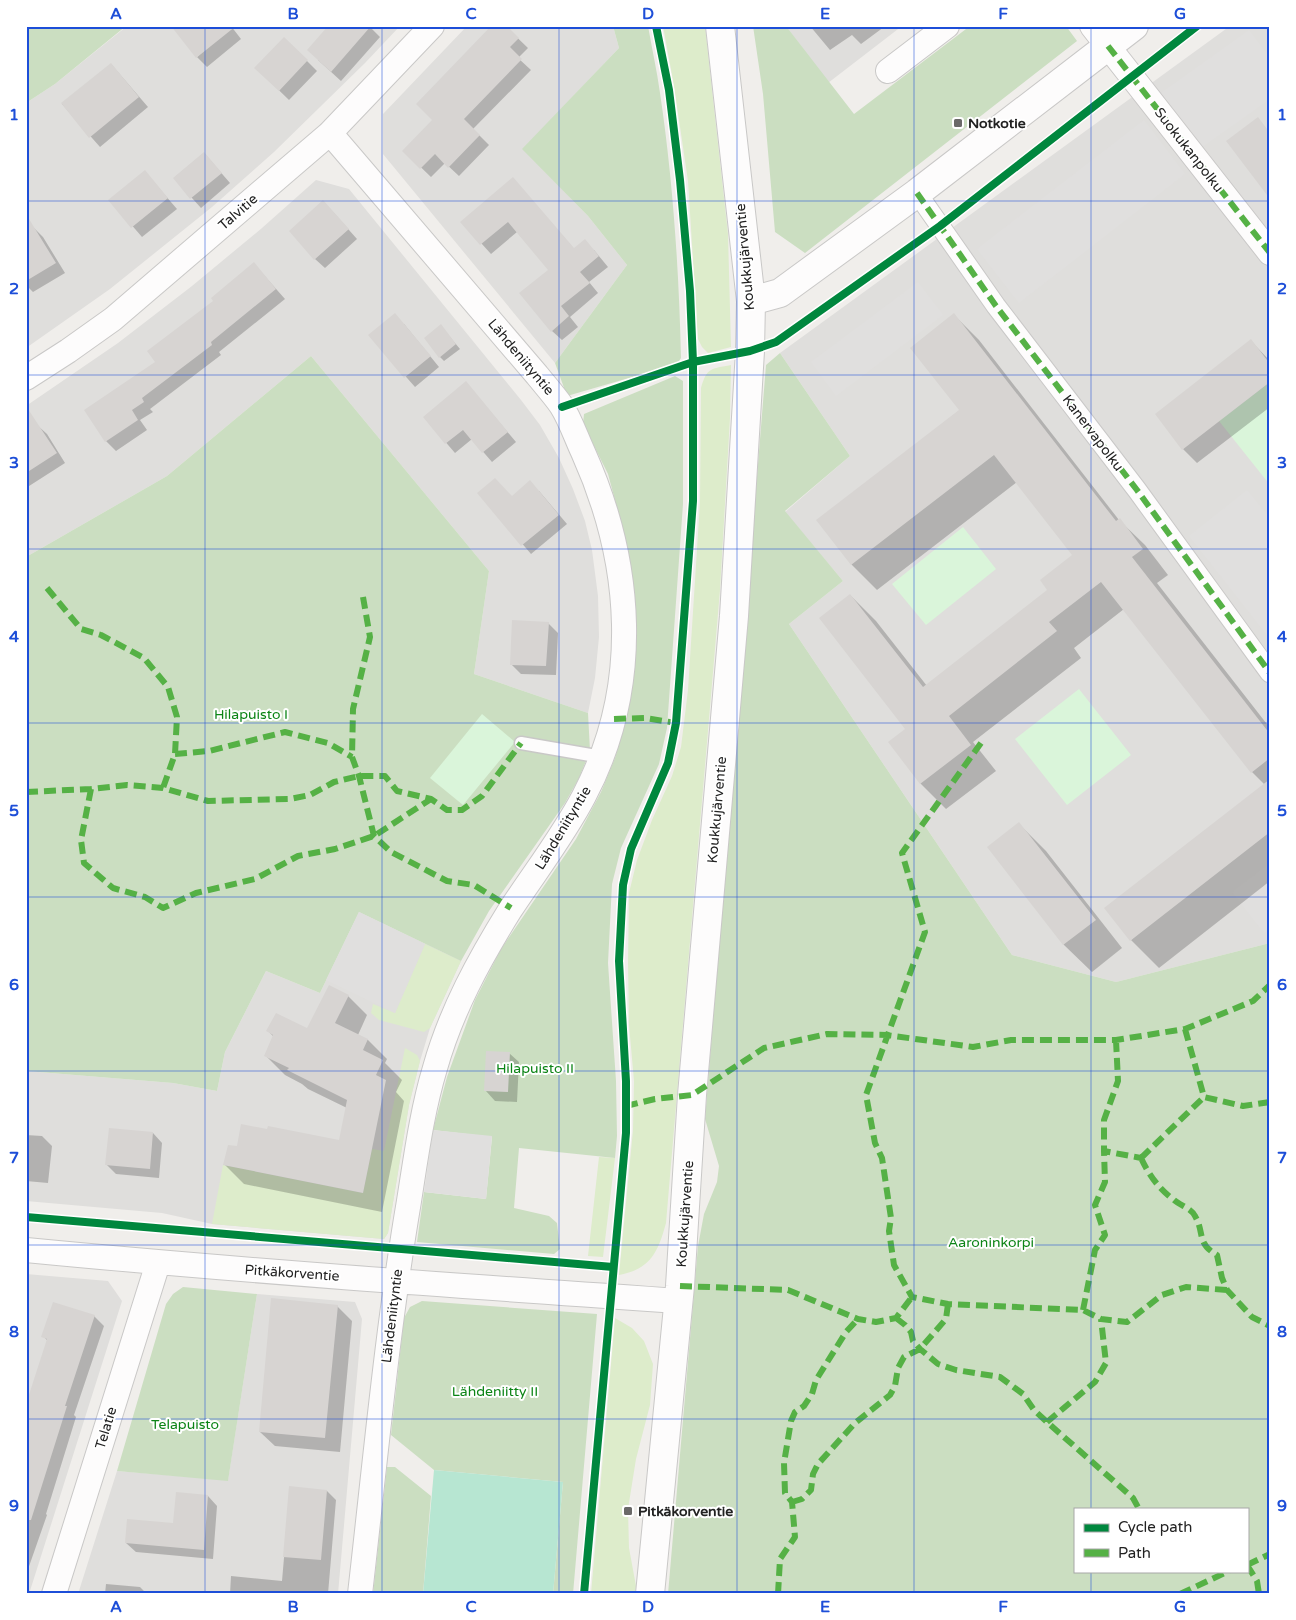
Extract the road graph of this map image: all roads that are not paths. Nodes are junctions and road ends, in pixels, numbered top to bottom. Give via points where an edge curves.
1 (432, 26) edge
2 (720, 26) edge
3 (947, 26) edge
4 (1134, 26) edge
5 (1100, 36) edge
6 (888, 71) dead end
7 (330, 132) junction
8 (917, 192) junction
9 (1270, 253) edge
10 (751, 301) junction
11 (26, 378) edge
12 (1270, 674) edge
13 (521, 743) dead end
14 (602, 757) junction
15 (26, 1250) edge
16 (158, 1262) junction
17 (396, 1281) junction
18 (678, 1300) junction
19 (54, 1594) edge
20 (360, 1594) edge
21 (650, 1594) edge

1 - 7 street, Talvitie
2 - 10 street, Koukkujärventie
3 - 6 street
4 - 5 street
5 - 8 street
5 - 9 street, Suokukanpolku
7 - 11 street, Talvitie via 113,319
7 - 14 street, Lähdeniityntie via 562,407 598,484 618,559 624,628 622,678
8 - 10 street via 780,293
8 - 12 street, Kanervapolku via 996,306 1137,490
10 - 18 street, Koukkujärventie via 734,616 692,1085
13 - 14 lane
14 - 17 street, Lähdeniityntie via 563,833 481,958 440,1048 421,1129
15 - 16 street, Pitkäkorventie
16 - 17 street, Pitkäkorventie
16 - 19 street, Telatie
17 - 18 street, Pitkäkorventie
17 - 20 street, Lähdeniityntie
18 - 21 street, Koukkujärventie

